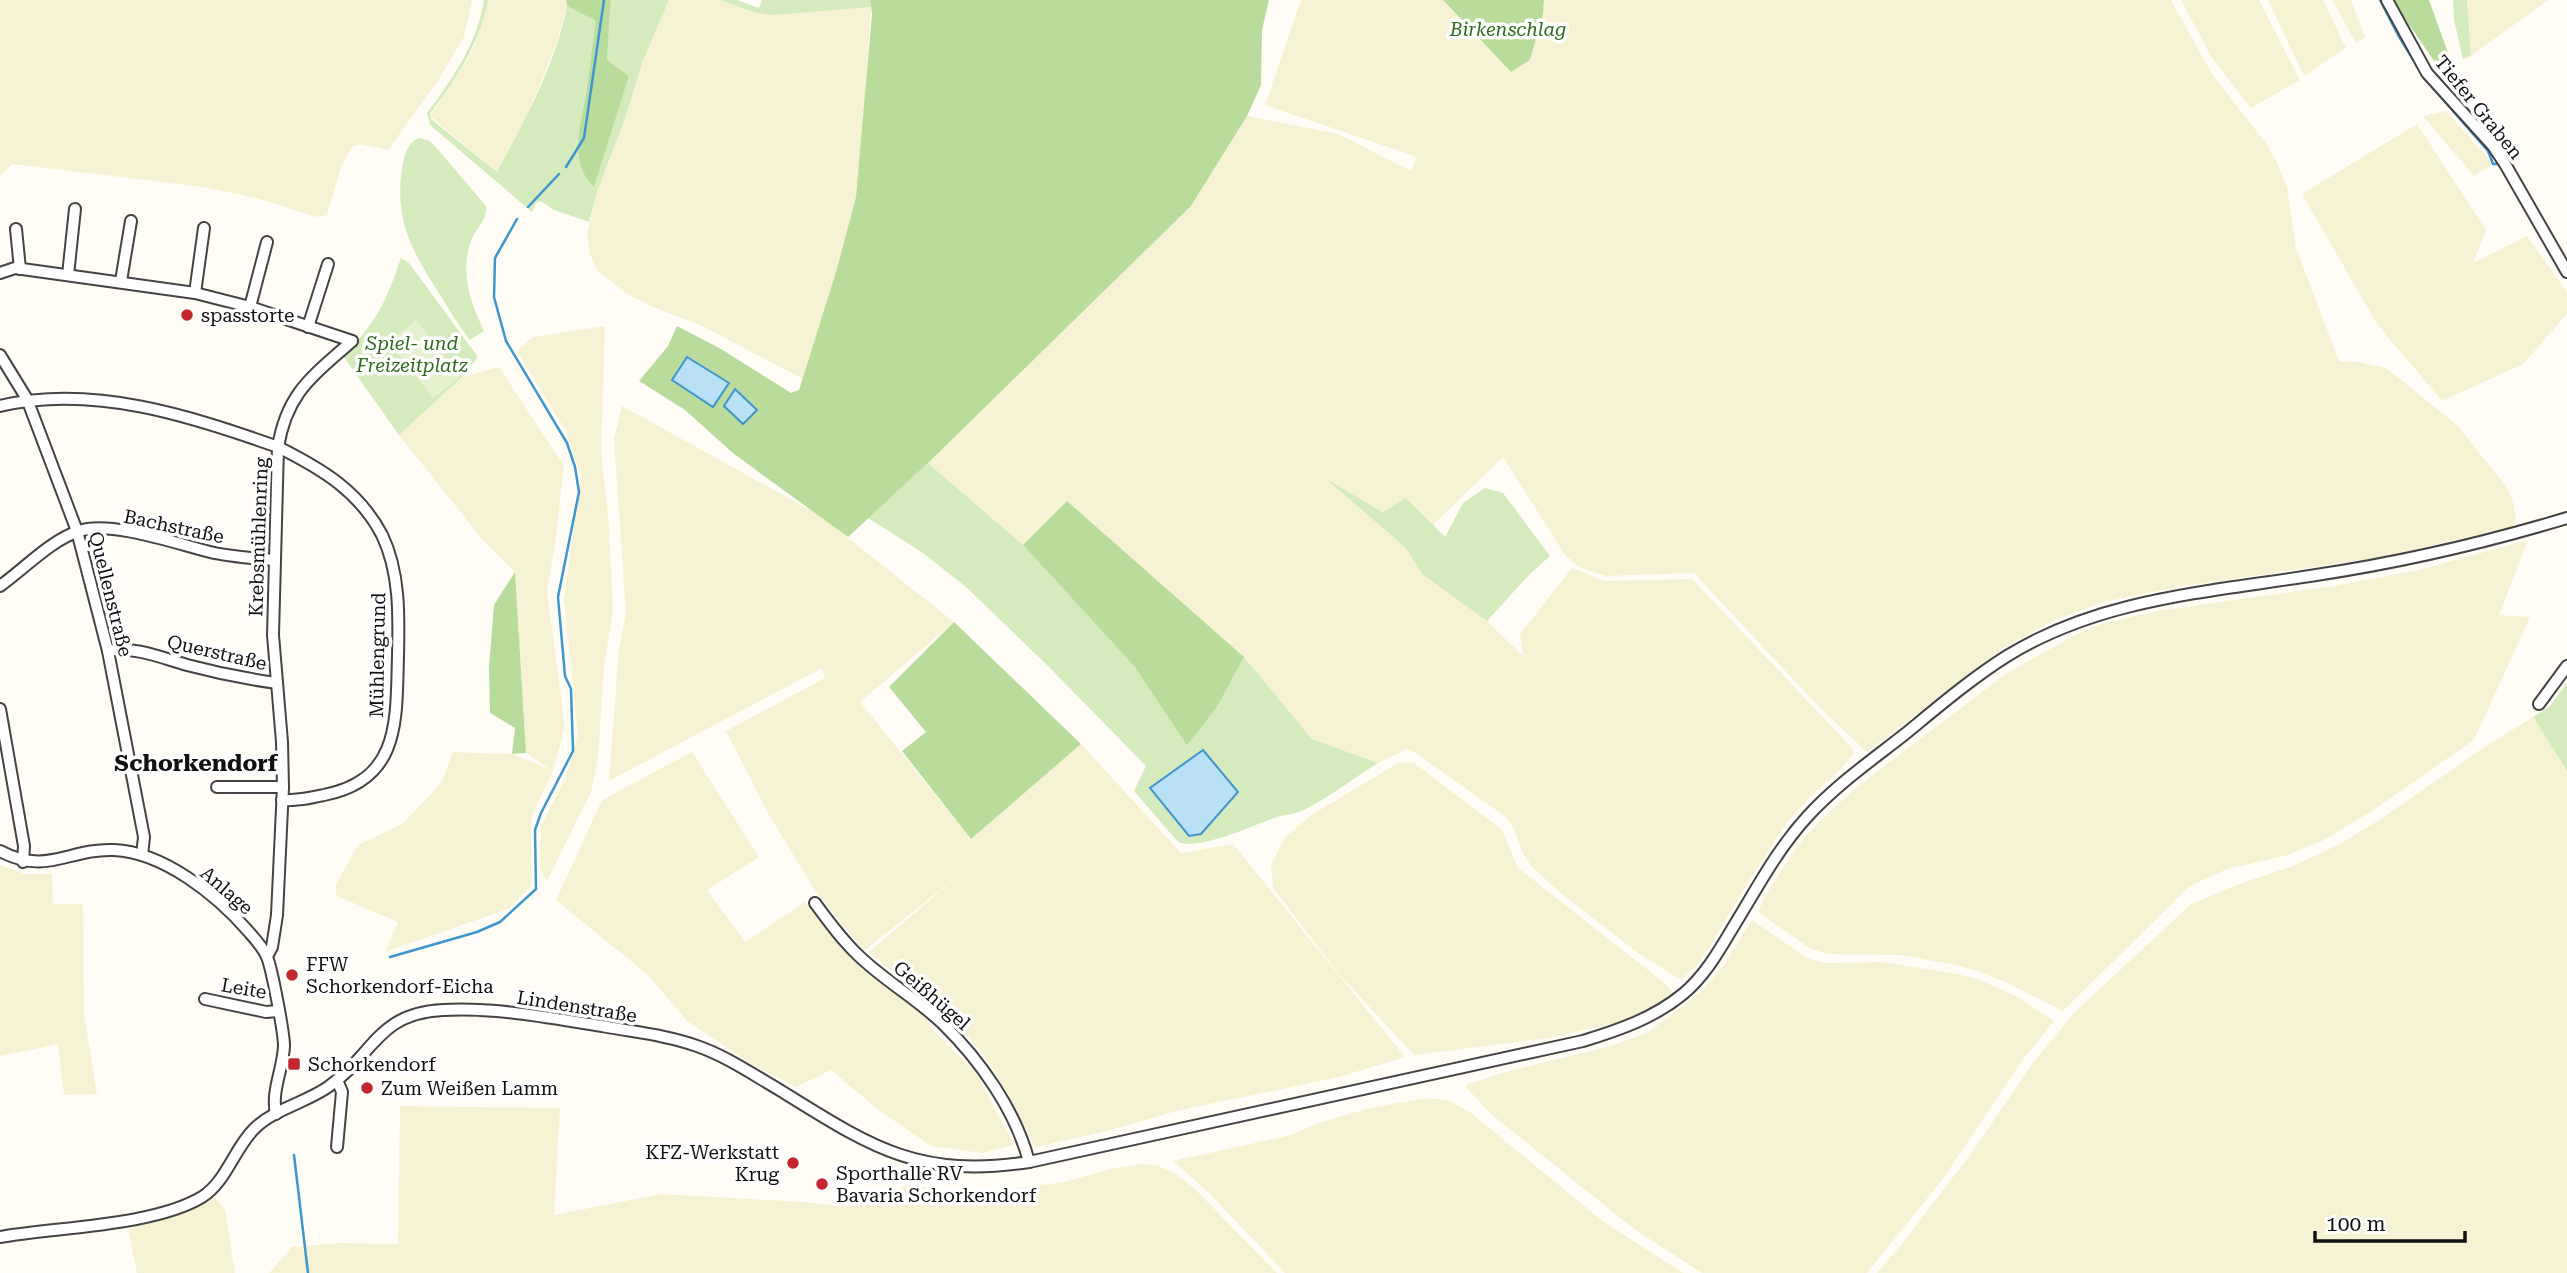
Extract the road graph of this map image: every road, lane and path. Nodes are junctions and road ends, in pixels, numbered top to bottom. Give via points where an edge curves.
1 (2387, 0) edge
2 (75, 209) dead end
3 (131, 221) dead end
4 (204, 228) dead end
5 (16, 229) dead end
6 (267, 242) dead end
7 (328, 264) dead end
8 (20, 269) junction
9 (2567, 272) edge
10 (0, 273) edge
11 (68, 275) junction
12 (121, 281) junction
13 (195, 293) junction
14 (250, 307) junction
15 (307, 327) junction
16 (0, 355) edge
17 (27, 399) junction
18 (0, 406) edge
19 (278, 447) junction
20 (2567, 518) edge
21 (78, 531) junction
22 (274, 560) junction
23 (0, 586) edge
24 (108, 651) junction
25 (2567, 666) edge
26 (277, 683) junction
27 (2539, 704) dead end
28 (0, 709) edge
29 (217, 787) dead end
30 (283, 787) junction
31 (282, 800) junction
32 (0, 851) edge
33 (142, 855) junction
34 (23, 862) junction
35 (815, 902) dead end
36 (267, 957) junction
37 (205, 999) dead end
38 (278, 1011) junction
39 (337, 1080) junction
40 (275, 1114) junction
41 (337, 1147) dead end
42 (1029, 1162) junction
43 (0, 1237) edge

1 - 9 street, Tiefer Graben via 2427,73 2494,146
2 - 11 street
3 - 12 street
4 - 13 street
5 - 8 street
6 - 14 street
7 - 15 street
8 - 10 street
8 - 11 street
11 - 12 street
12 - 13 street
13 - 14 street
14 - 15 street
15 - 19 street via 352,341 300,388 286,414
16 - 17 street, Quellenstraße
17 - 18 street, Krebsmühlenring
17 - 19 street, Krebsmühlenring via 86,399 134,406 216,425
17 - 21 street, Quellenstraße
19 - 22 street, Krebsmühlenring
19 - 31 street, Mühlengrund via 340,482 365,509 391,561 398,612 397,707 394,731 381,762 352,788 297,801
20 - 42 street, Lindenstraße via 2386,564 2136,603 2083,618 2030,642 2004,657 1824,800 1781,849 1718,952 1678,998 1621,1030
21 - 22 street, Bachstraße via 128,532 213,552
21 - 23 street, Bachstraße
21 - 24 street, Quellenstraße
22 - 26 street, Krebsmühlenring
24 - 26 street, Querstraße via 144,653
24 - 33 street, Quellenstraße via 144,837
25 - 27 street
26 - 30 street, Krebsmühlenring
28 - 34 street
29 - 30 street
30 - 31 street, Krebsmühlenring
31 - 36 street, Krebsmühlenring via 276,915
32 - 34 street, Anlage
33 - 34 street, Anlage via 114,850 45,863
33 - 36 street, Anlage via 185,876 217,900
35 - 42 street, Geißhügel via 861,957 958,1040 1005,1106
36 - 38 street, Anlage
37 - 38 street, Leite
38 - 40 street, Anlage via 284,1046 273,1100
39 - 40 street, Lindenstraße
39 - 41 street via 342,1092
39 - 42 street, Lindenstraße via 388,1027 412,1013 444,1009 500,1012 697,1046 865,1142 904,1158 976,1168
40 - 43 street, Lindenstraße via 253,1130 212,1190 186,1205 127,1220

